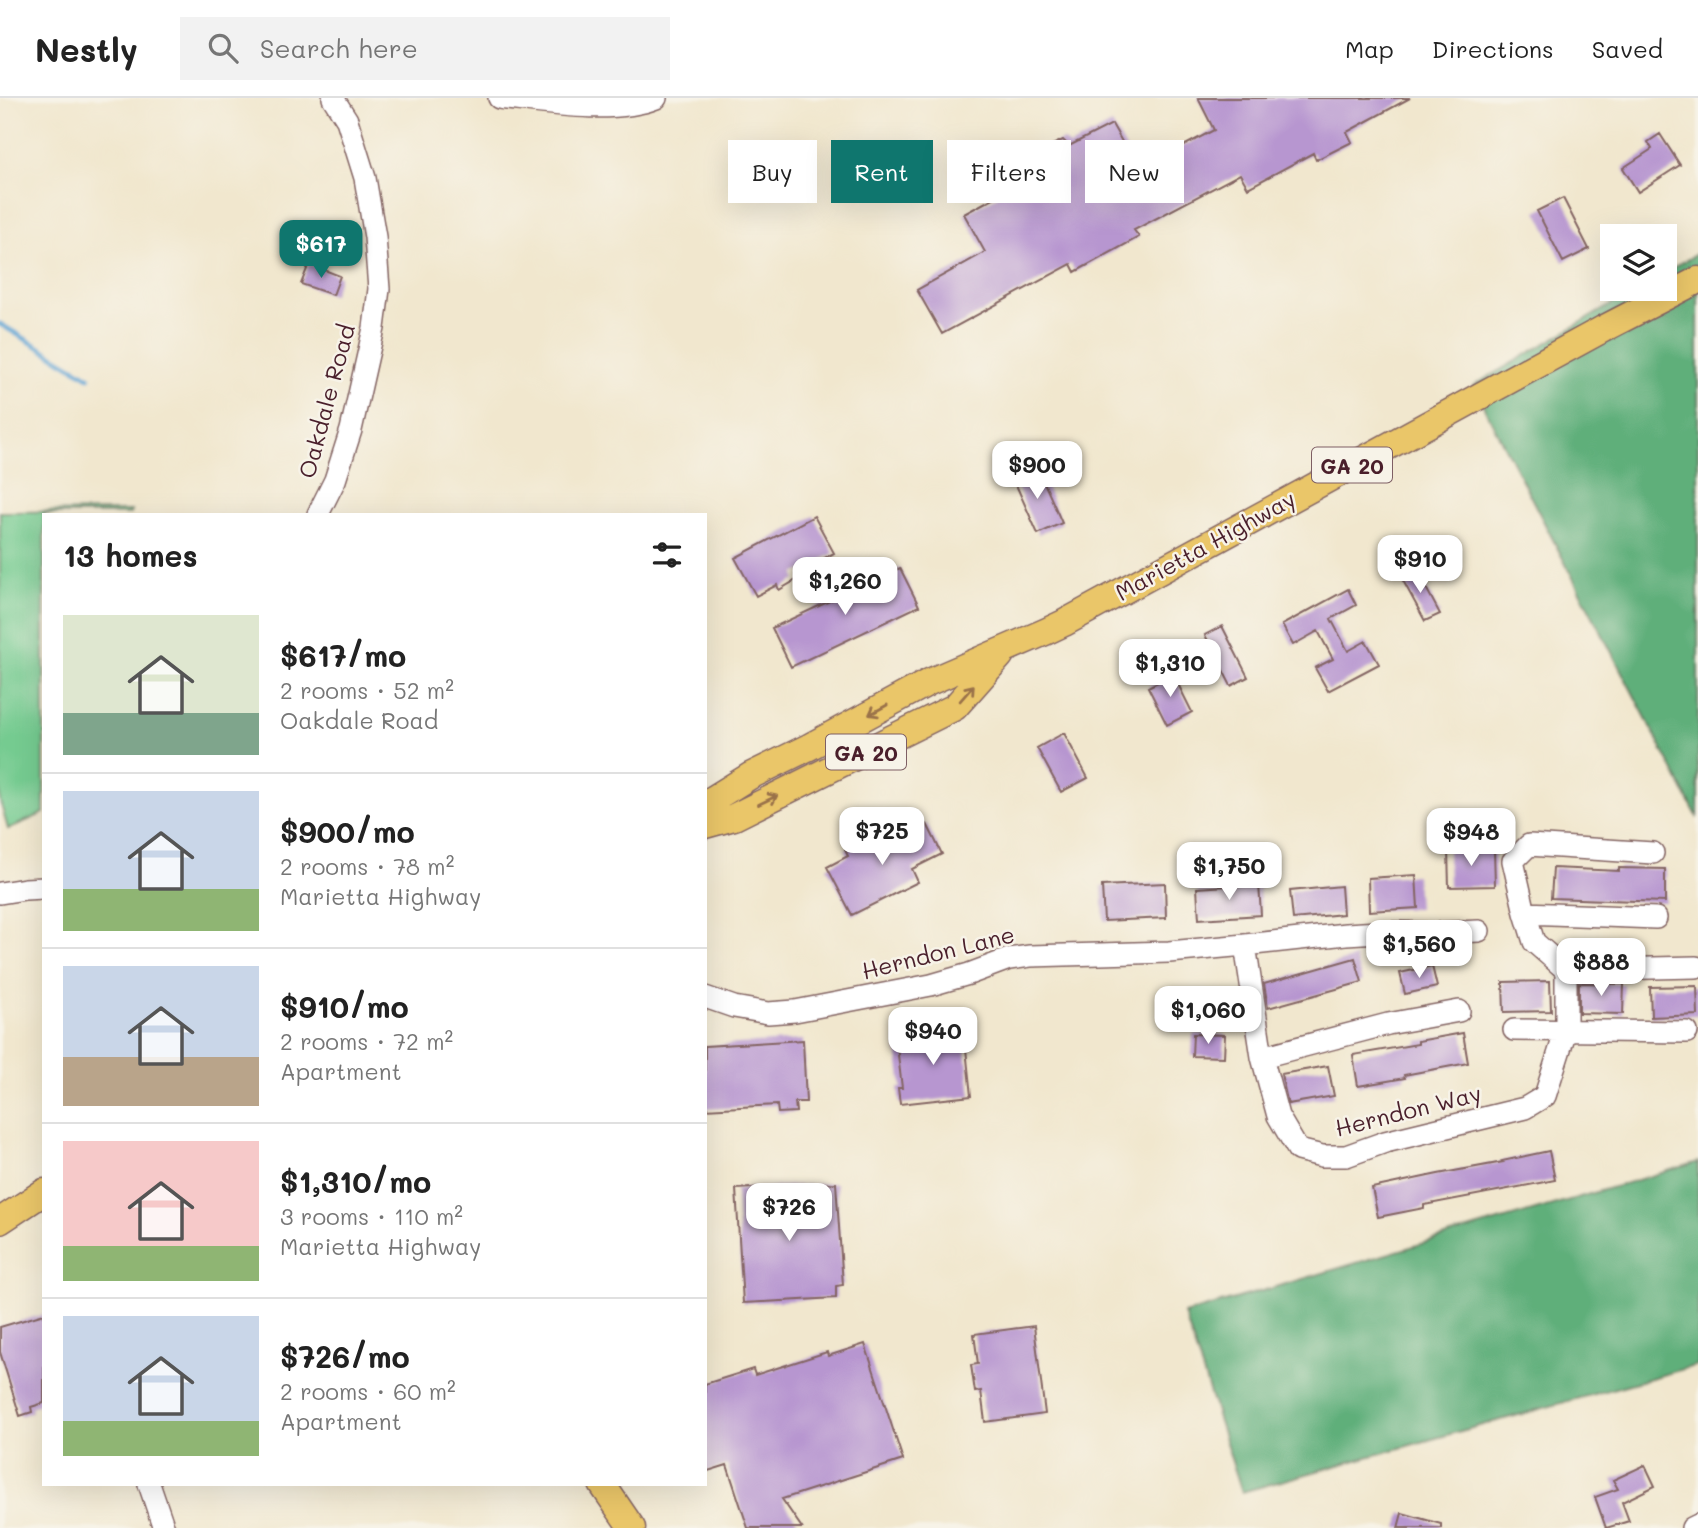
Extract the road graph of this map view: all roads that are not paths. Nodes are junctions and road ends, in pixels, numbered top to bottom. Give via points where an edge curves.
1 (332, 98) edge
2 (499, 98) edge
3 (656, 98) edge
4 (1698, 279) edge
5 (318, 513) edge
6 (1006, 649) junction
7 (750, 776) junction
8 (707, 803) edge
9 (707, 813) edge
10 (707, 824) edge
11 (1653, 853) dead end
12 (42, 888) edge
13 (0, 893) edge
14 (1525, 913) junction
15 (1656, 918) dead end
16 (1479, 931) dead end
17 (1245, 945) junction
18 (1696, 967) dead end
19 (1566, 970) junction
20 (707, 998) edge
21 (1459, 1011) dead end
22 (1514, 1030) dead end
23 (1566, 1031) junction
24 (1688, 1032) dead end
25 (1262, 1056) junction
26 (42, 1193) edge
27 (0, 1221) edge
28 (150, 1486) edge
29 (603, 1486) edge
30 (1698, 1525) edge
31 (164, 1528) edge
32 (632, 1528) edge
33 (1692, 1528) edge

1 - 5 street, Oakdale Road via 347,120 365,178 379,289 351,430
2 - 3 street via 570,106 628,106
4 - 6 main road, Marietta Highway / GA 20 via 1054,628
6 -> 7 main road, Marietta Highway / GA 20 via 929,682
10 -> 6 main road, Marietta Highway / GA 20 via 734,817 955,707
7 - 8 main road, Marietta Highway / GA 20
7 - 9 main road, Marietta Highway
11 - 14 street via 1529,845 1513,861
12 - 13 street
14 - 15 street
14 - 19 street via 1534,942
16 - 17 street, Herndon Lane via 1379,932
17 - 20 street, Herndon Lane via 1009,959 931,985 795,1011 768,1013
17 - 25 street, Herndon Way
18 - 19 street
19 - 23 street
21 - 25 street
22 - 23 street
23 - 24 street
23 - 25 street, Herndon Way via 1545,1096 1525,1108 1346,1156 1298,1150 1278,1116
26 - 27 main road
28 - 31 street
29 - 32 main road
30 - 33 street

